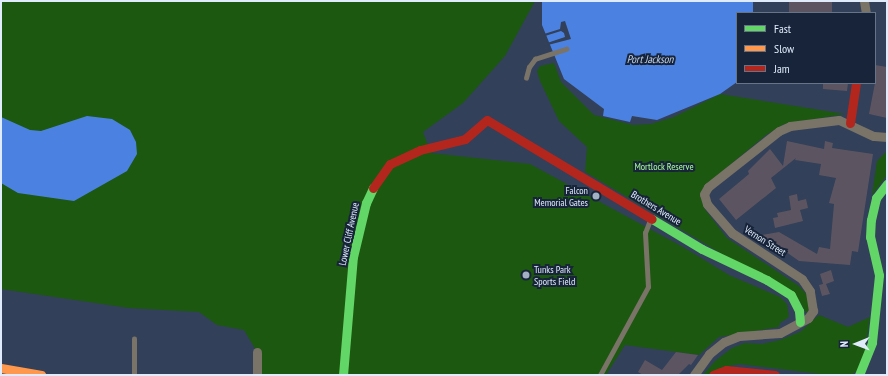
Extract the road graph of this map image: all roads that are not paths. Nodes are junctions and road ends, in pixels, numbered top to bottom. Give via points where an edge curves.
1 (864, 1) edge
2 (866, 12) edge
3 (566, 49) dead end
4 (526, 78) dead end
5 (856, 84) edge
6 (487, 120) joint
7 (850, 123) junction
8 (887, 137) edge
9 (887, 184) edge
10 (650, 218) junction
11 (800, 322) junction
12 (134, 339) dead end
13 (257, 352) dead end
14 (1, 368) edge
15 (41, 375) edge
16 (134, 375) edge
17 (256, 375) edge
18 (343, 375) edge
19 (600, 375) edge
20 (694, 375) edge
21 (713, 375) edge
22 (775, 375) edge
23 (859, 375) edge

1 - 2 street
3 - 4 lane via 535,59
5 - 7 street
6 - 10 street, Brothers Avenue
6 - 18 street, Lower Cliff Avenue via 465,139 420,150 390,164 377,180 366,203 353,257
7 - 8 street via 874,136
7 - 11 street, Vernon Street via 839,120 790,126 779,130 719,178 704,194 707,204 732,233 797,276 810,291 813,311
9 - 23 street via 876,198 871,220 870,237 878,275 872,342
10 - 11 street, Brothers Avenue via 702,249 767,280 791,295 799,311
10 - 19 lane via 645,233 648,287
11 - 20 street, Vernon Street via 780,333 739,336 724,342 709,354
12 - 16 lane
13 - 17 street
14 - 15 street
21 - 22 street via 726,370

